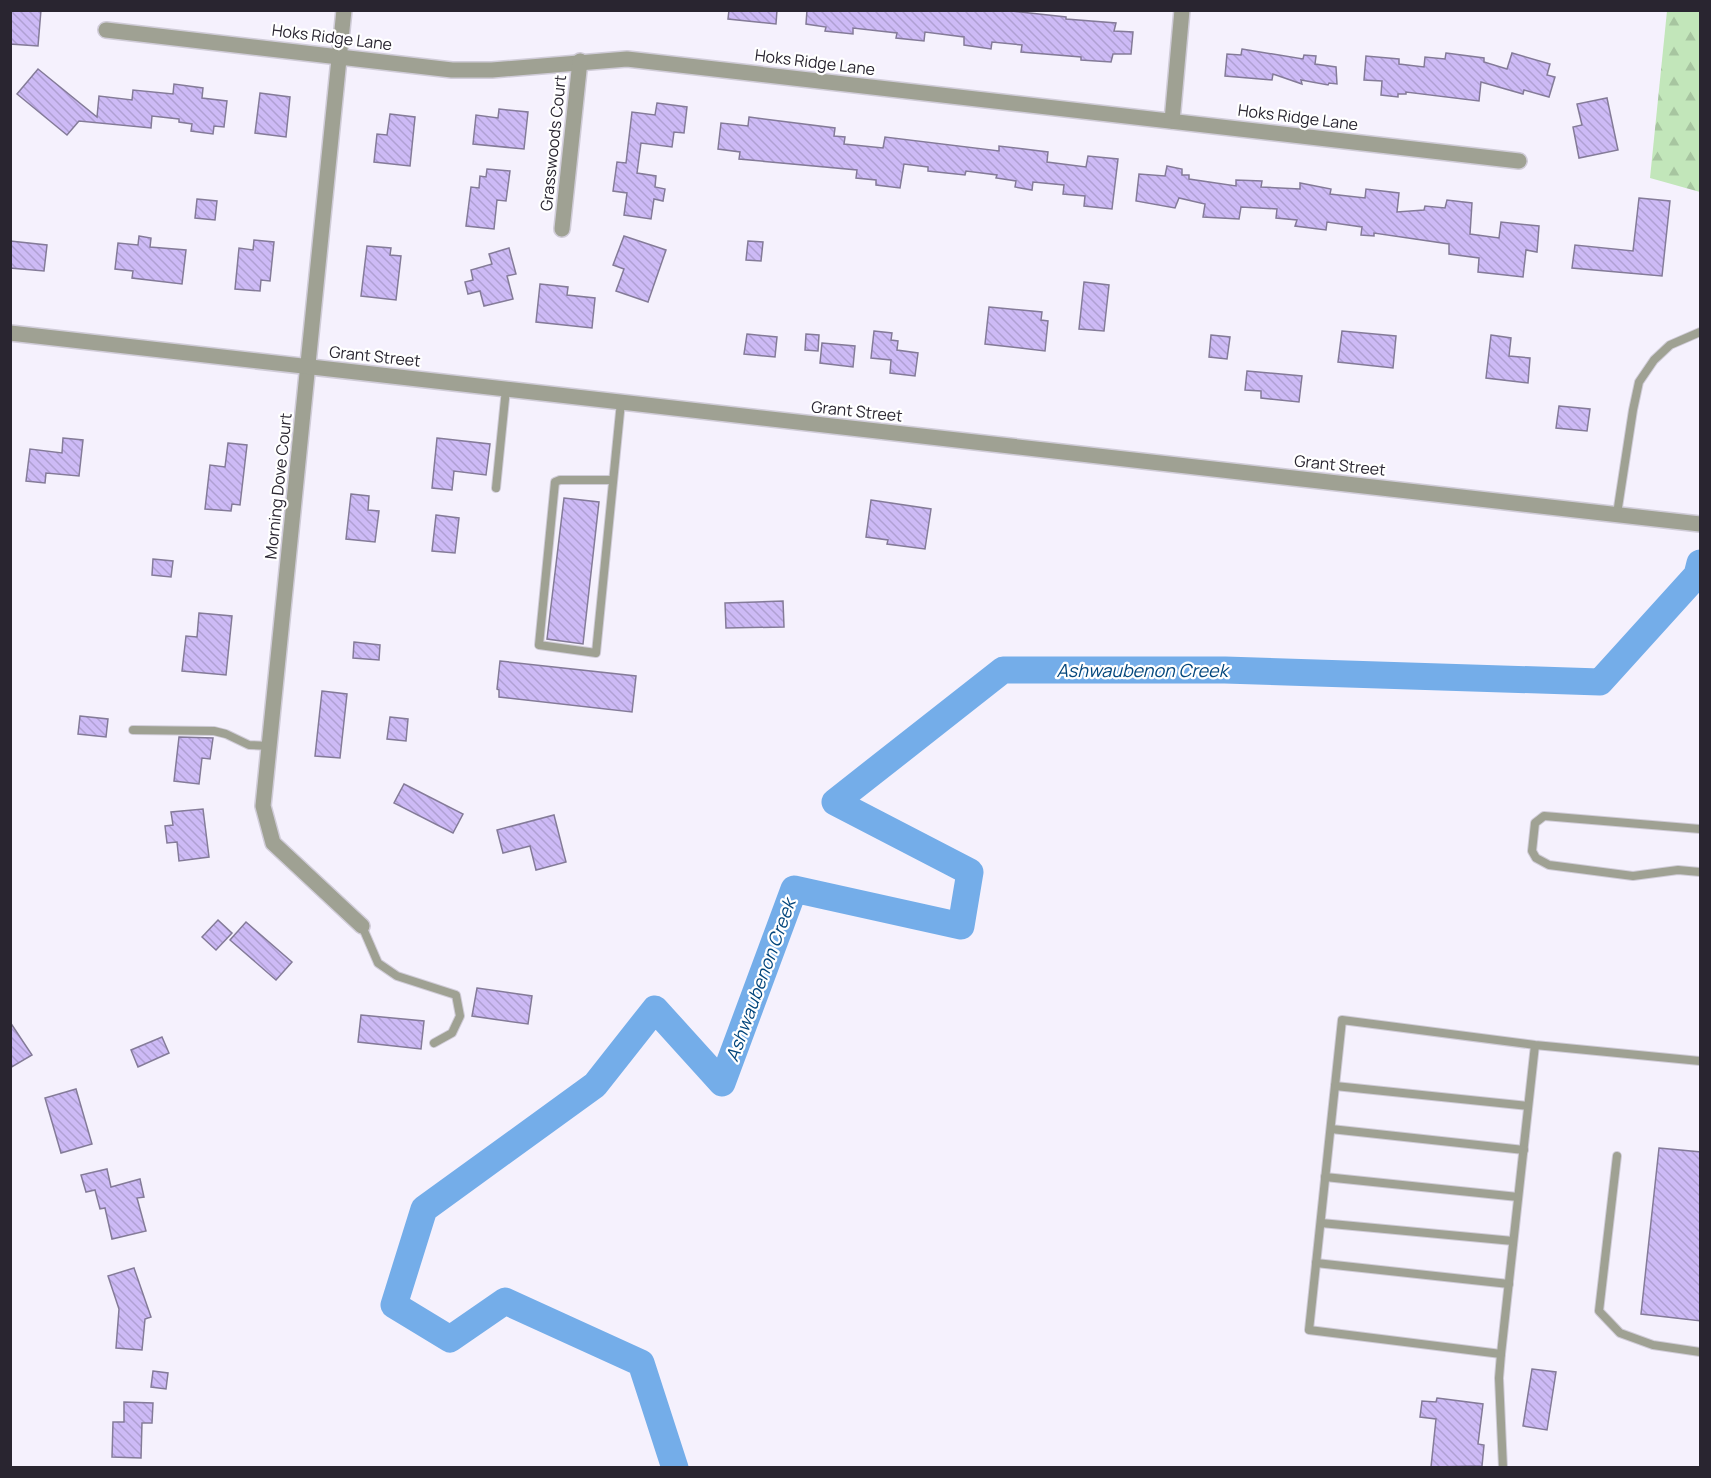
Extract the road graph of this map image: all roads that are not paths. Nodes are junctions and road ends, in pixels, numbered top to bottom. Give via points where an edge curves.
1 (345, 10) edge
2 (1182, 10) edge
3 (106, 30) dead end
4 (340, 56) junction
5 (580, 61) junction
6 (1172, 121) junction
7 (1519, 161) dead end
8 (562, 229) dead end
9 (1701, 332) edge
10 (10, 333) edge
11 (309, 367) junction
12 (506, 389) junction
13 (621, 402) junction
14 (613, 480) junction
15 (496, 488) dead end
16 (1617, 514) junction
17 (1694, 523) edge
18 (133, 730) dead end
19 (269, 746) junction
20 (1701, 829) edge
21 (1701, 872) edge
22 (362, 926) joint
23 (434, 1042) dead end
24 (1535, 1045) junction
25 (1701, 1061) edge
26 (1335, 1086) junction
27 (1528, 1106) junction
28 (1330, 1129) junction
29 (1524, 1150) junction
30 (1617, 1156) dead end
31 (1325, 1177) junction
32 (1518, 1197) junction
33 (1320, 1223) junction
34 (1513, 1241) junction
35 (1316, 1263) junction
36 (1509, 1284) junction
37 (1701, 1352) edge
38 (1501, 1354) junction
39 (1503, 1467) edge

1 - 4 street, Morning Dove Court
2 - 6 street
3 - 4 street, Hoks Ridge Lane
4 - 5 street, Hoks Ridge Lane via 492,70
4 - 11 street, Morning Dove Court
5 - 6 street, Hoks Ridge Lane via 627,58
5 - 8 street, Grasswoods Court
6 - 7 street, Hoks Ridge Lane
9 - 16 lane via 1670,345 1639,382
10 - 11 street, Grant Street
11 - 12 street, Grant Street
11 - 19 street, Morning Dove Court
12 - 13 street, Grant Street
12 - 15 lane
13 - 14 lane
13 - 16 street, Grant Street
14 - 14 lane via 597,653 538,645 555,482
16 - 17 street, Grant Street
18 - 19 lane via 214,731 249,745
19 - 22 street, Morning Dove Court via 262,806 273,843
20 - 21 lane via 1544,816 1535,823 1532,851 1549,865 1633,876 1678,870
22 - 23 lane via 378,963 397,976 456,995 460,1016 452,1033
24 - 25 lane
24 - 26 lane via 1342,1020
24 - 27 lane
26 - 27 lane
26 - 28 lane
27 - 29 lane
28 - 29 lane
28 - 31 lane
29 - 32 lane
30 - 37 lane via 1599,1311 1620,1333 1653,1346
31 - 32 lane
31 - 33 lane
32 - 34 lane
33 - 34 lane
33 - 35 lane
34 - 36 lane
35 - 36 lane
35 - 38 lane via 1309,1330
36 - 38 lane
38 - 39 lane

